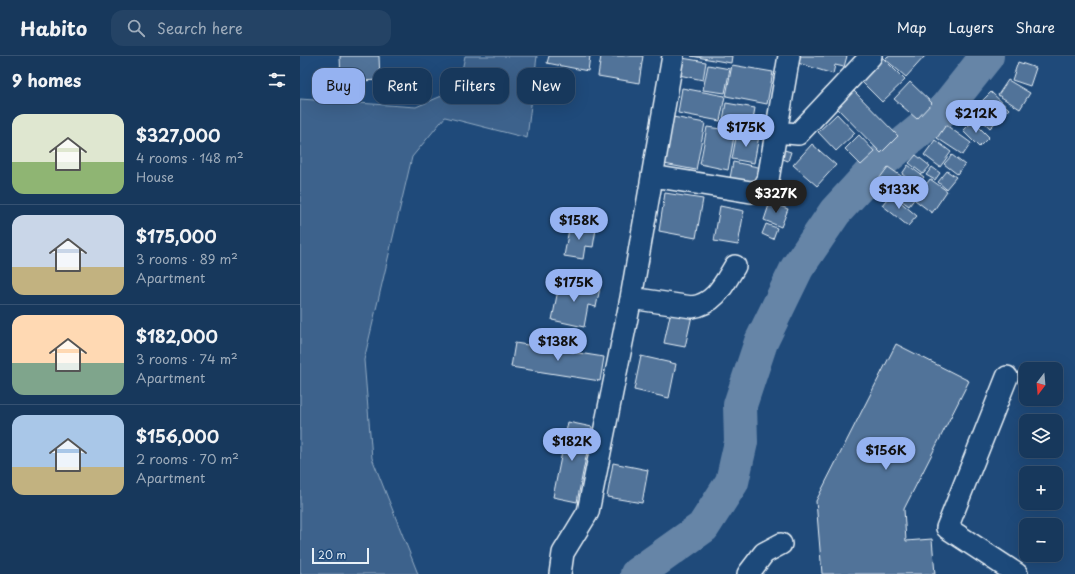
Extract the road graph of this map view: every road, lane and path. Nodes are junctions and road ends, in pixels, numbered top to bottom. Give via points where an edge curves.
1 (674, 56) edge
2 (789, 56) edge
3 (871, 56) edge
4 (776, 132) junction
5 (652, 176) junction
6 (735, 266) dead end
7 (631, 298) junction
8 (1007, 377) dead end
9 (781, 544) dead end
10 (560, 574) edge
11 (748, 574) edge
12 (1017, 574) edge

1 - 5 street
2 - 4 street
3 - 4 street via 798,134
4 - 5 street via 768,180 762,190 751,192
5 - 7 street
6 - 7 street via 720,290 710,301 700,306
7 - 10 street via 588,512 563,553
8 - 12 street via 947,528
9 - 11 street via 764,553

